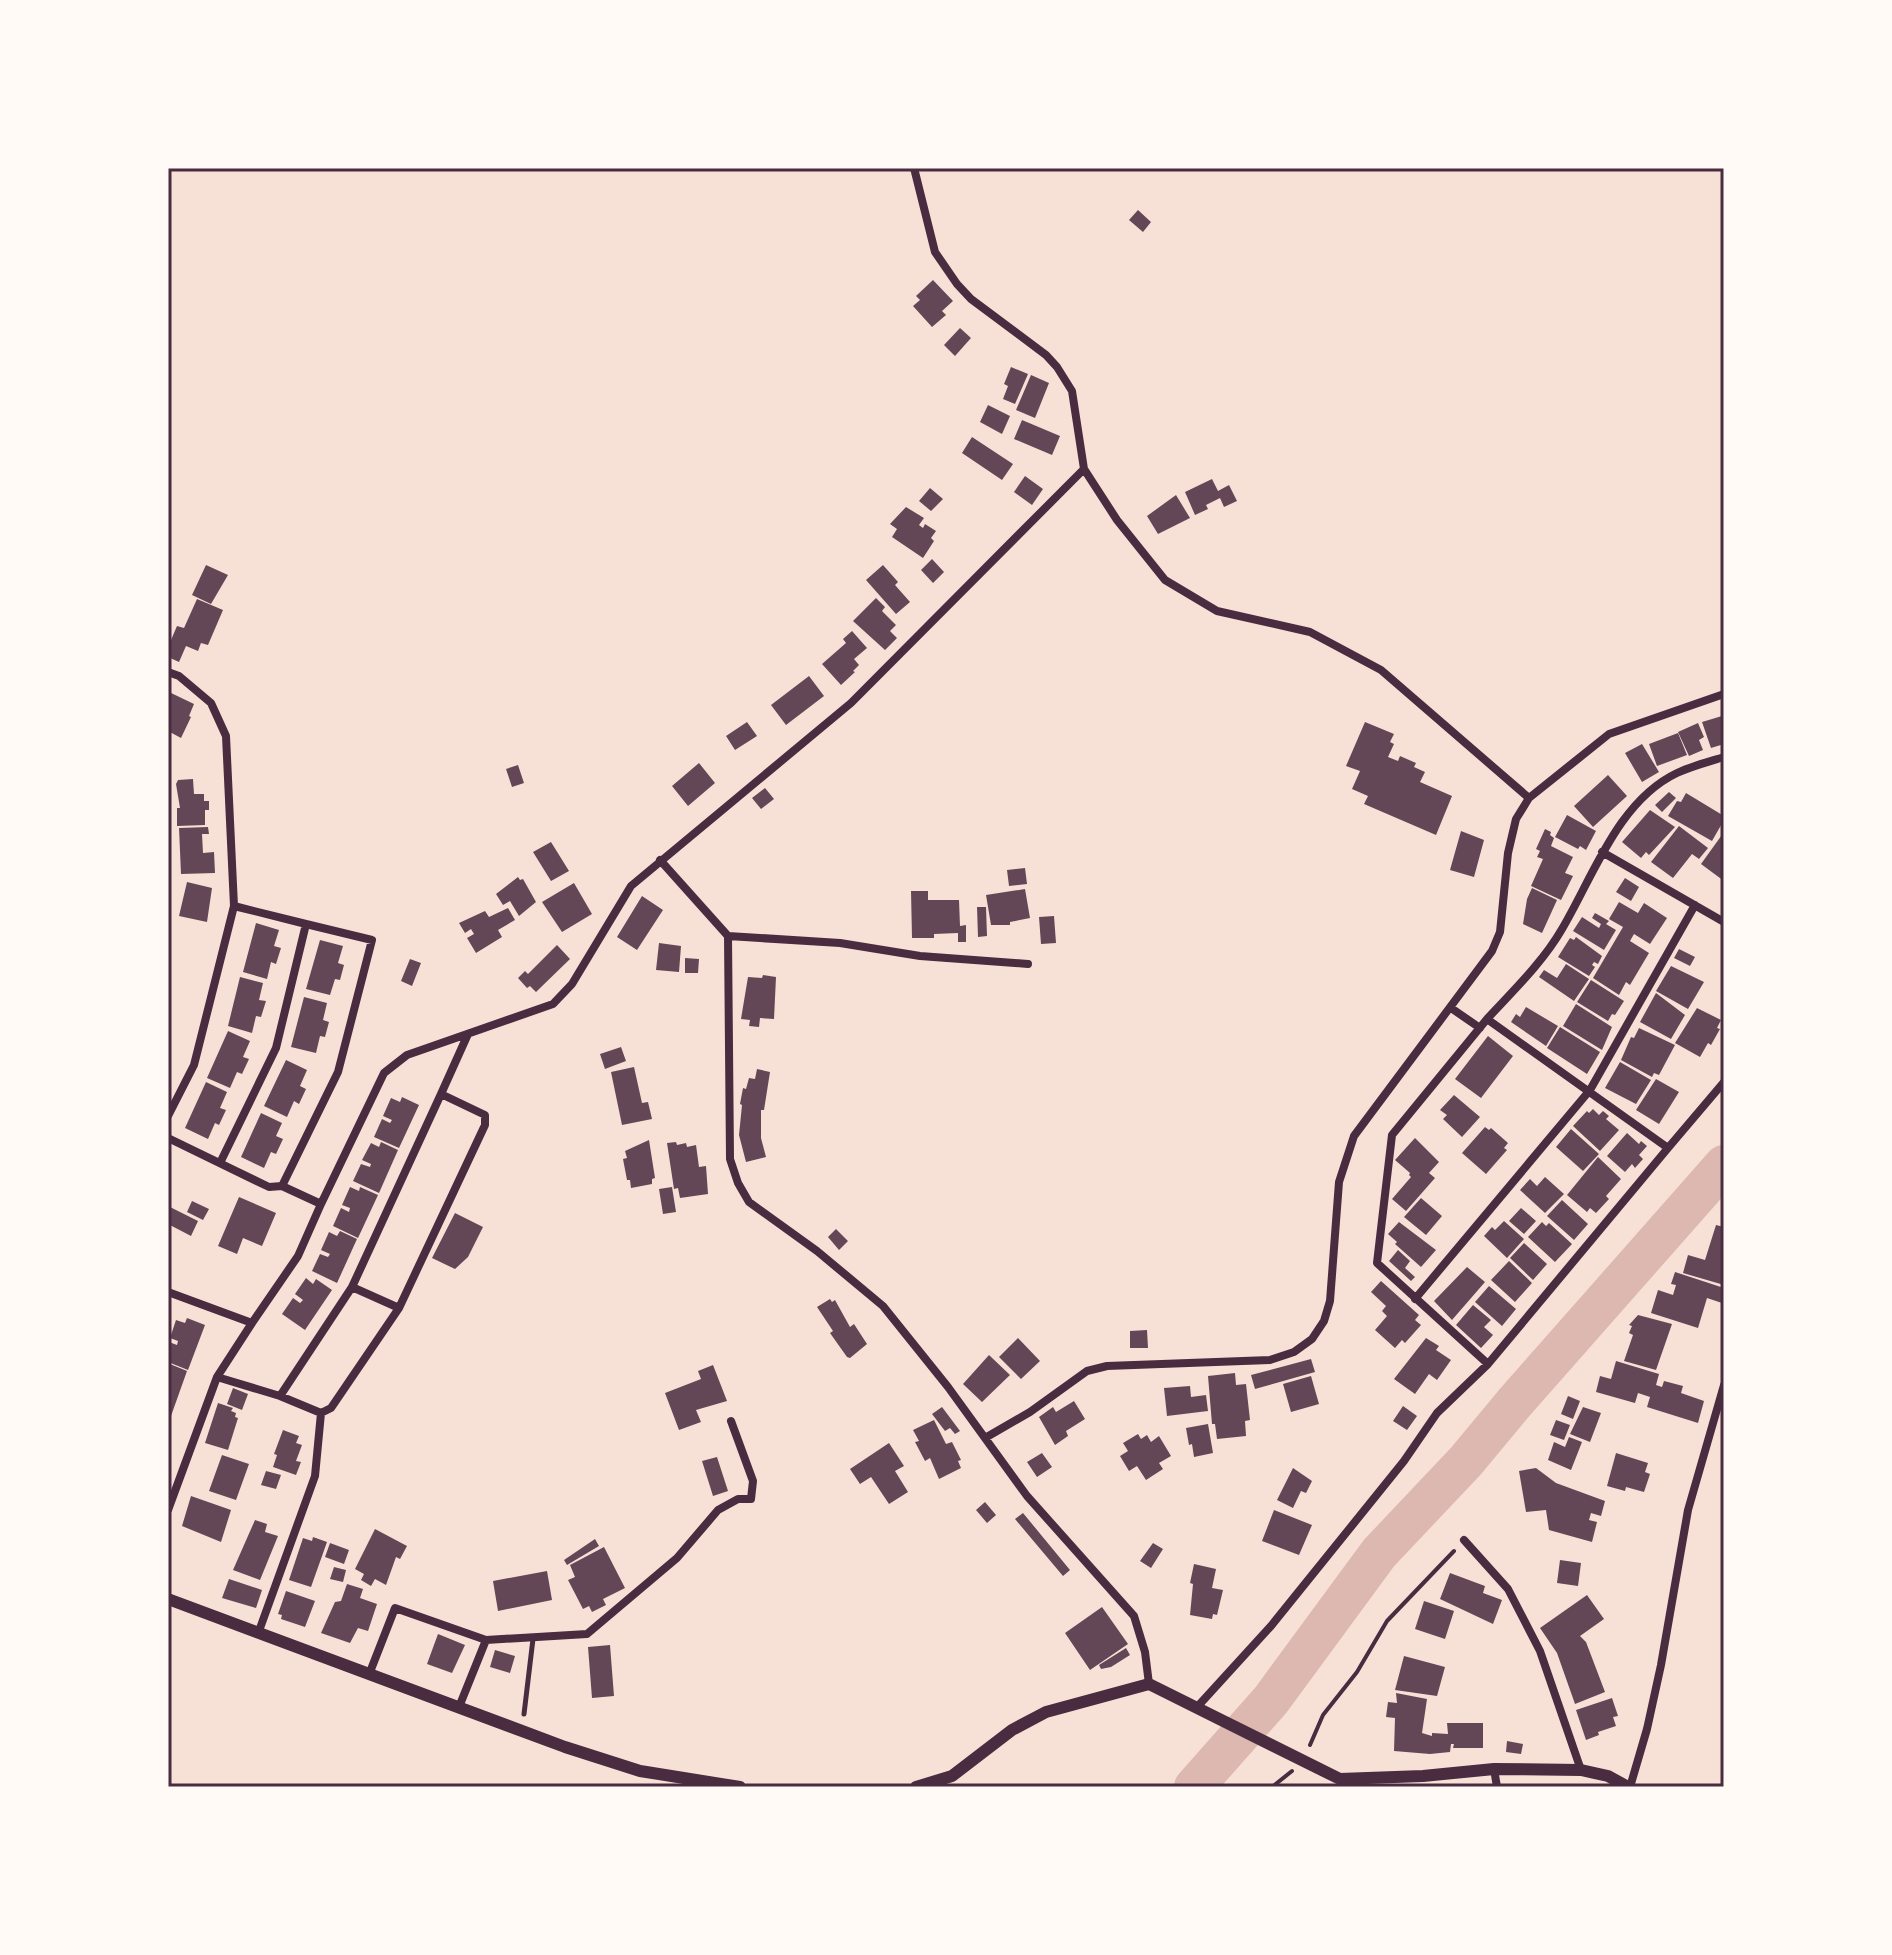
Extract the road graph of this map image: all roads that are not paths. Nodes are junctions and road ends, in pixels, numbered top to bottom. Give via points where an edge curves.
1 (914, 168) edge
2 (1084, 469) junction
3 (168, 672) edge
4 (1724, 694) edge
5 (1724, 757) edge
6 (1529, 798) junction
7 (1602, 852) junction
8 (660, 860) junction
9 (1695, 905) junction
10 (234, 906) junction
11 (1724, 922) edge
12 (306, 924) junction
13 (728, 936) junction
14 (1028, 964) dead end
15 (1451, 1008) junction
16 (1487, 1019) junction
17 (1480, 1028) junction
18 (468, 1034) junction
19 (1724, 1082) edge
20 (1590, 1090) junction
21 (441, 1094) junction
22 (168, 1116) edge
23 (168, 1138) edge
24 (1668, 1148) junction
25 (220, 1163) junction
26 (282, 1186) junction
27 (321, 1204) junction
28 (352, 1287) junction
29 (169, 1295) edge
30 (1415, 1299) junction
31 (399, 1308) junction
32 (252, 1323) junction
33 (1488, 1364) junction
34 (217, 1377) junction
35 (1724, 1385) edge
36 (280, 1396) junction
37 (321, 1413) junction
38 (731, 1421) dead end
39 (985, 1438) junction
40 (168, 1510) edge
41 (1464, 1540) road end
42 (168, 1599) edge
43 (259, 1631) junction
44 (533, 1639) junction
45 (486, 1640) junction
46 (370, 1672) junction
47 (1149, 1684) junction
48 (1198, 1706) junction
49 (459, 1707) junction
50 (524, 1714) dead end
51 (1494, 1769) junction
52 (1581, 1770) junction
53 (740, 1787) edge
54 (916, 1787) edge
55 (1497, 1787) edge
56 (1629, 1787) edge

1 - 2 street via 935,252 957,284 1046,355 1072,391
2 - 6 street via 1165,580 1217,611 1310,632 1381,670
2 - 8 street via 851,703
3 - 10 street via 211,703 226,736
4 - 6 street via 1609,734
5 - 7 street via 1675,774 1653,791
6 - 15 street via 1513,831 1500,932
7 - 9 street
7 - 16 street via 1561,932
8 - 13 street
8 - 18 street via 631,886 572,984 553,1004
9 - 11 street
9 - 20 street
10 - 12 street
10 - 22 street via 194,1065
12 - 25 street via 276,1048
12 - 26 street via 372,940 338,1072
13 - 14 street
13 - 39 street via 730,1159 738,1183 749,1202 883,1306
15 - 17 street
15 - 39 street via 1354,1136 1339,1182 1330,1301 1312,1339 1270,1360 1087,1371
16 - 17 street
16 - 20 street
17 - 30 street via 1392,1135 1377,1263
18 - 21 street
18 - 27 street via 407,1055 384,1073
19 - 24 street
20 - 24 street
20 - 30 street
21 - 28 street
21 - 31 street via 485,1115 485,1125
23 - 25 street
24 - 33 street
25 - 26 street via 269,1187
26 - 27 street
27 - 32 street via 298,1256
28 - 31 street
28 - 36 street
29 - 32 street
30 - 33 street
31 - 37 street via 331,1408
32 - 34 street
33 - 48 street via 1437,1413 1271,1626
34 - 36 street
34 - 40 street
35 - 56 street via 1688,1510 1658,1678
36 - 37 street
37 - 43 street via 315,1476
38 - 44 street via 753,1481 751,1499 738,1499 718,1510 677,1558 587,1634
39 - 47 street via 1027,1496 1134,1616
41 - 52 street via 1508,1589 1540,1651
42 - 43 street
43 - 46 street
44 - 45 street
44 - 50 lane
45 - 46 street via 395,1608
45 - 49 street
46 - 49 street
47 - 48 street
47 - 54 street via 1046,1712 1012,1730 952,1776
48 - 51 street via 1340,1779
49 - 53 street via 640,1771
51 - 52 street
51 - 55 street
52 - 56 street

